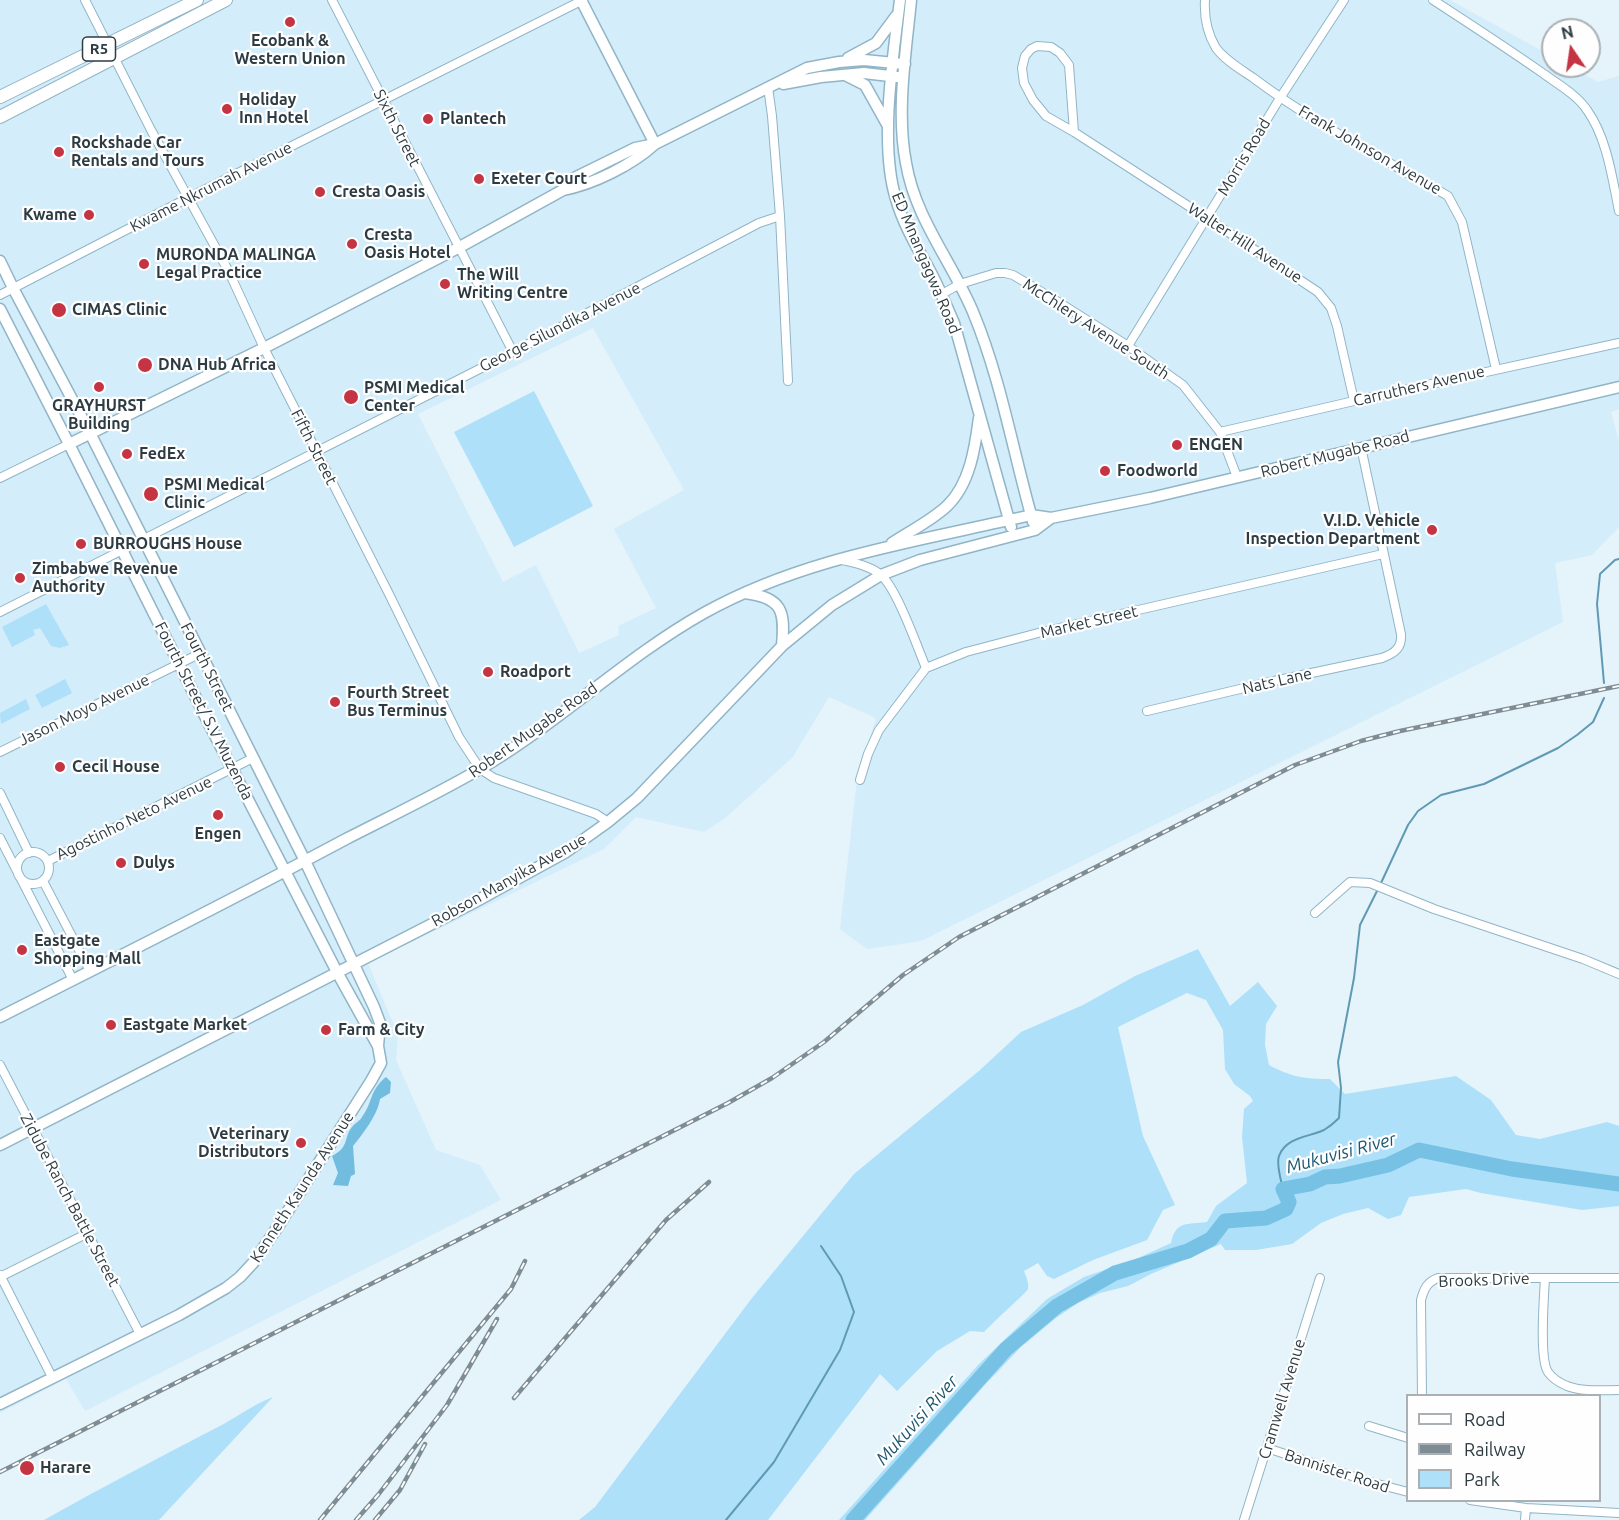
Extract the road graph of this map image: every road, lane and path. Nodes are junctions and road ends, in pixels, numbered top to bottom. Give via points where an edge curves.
1 (85, 0) edge
2 (197, 0) edge
3 (226, 0) edge
4 (332, 0) edge
5 (582, 0) edge
6 (900, 0) edge
7 (911, 0) edge
8 (1205, 0) edge
9 (1344, 0) edge
10 (1433, 0) edge
11 (898, 13) junction
12 (108, 44) junction
13 (115, 57) junction
14 (839, 62) junction
15 (893, 62) junction
16 (905, 64) junction
17 (844, 75) junction
18 (892, 76) junction
19 (904, 78) junction
20 (768, 87) junction
21 (0, 96) edge
22 (1280, 98) junction
23 (384, 100) junction
24 (0, 117) edge
25 (888, 126) junction
26 (1074, 132) junction
27 (655, 144) junction
28 (188, 198) junction
29 (1619, 211) edge
30 (780, 216) junction
31 (1207, 218) junction
32 (458, 248) junction
33 (0, 261) edge
34 (960, 284) junction
35 (13, 288) junction
36 (942, 294) junction
37 (0, 295) edge
38 (0, 309) edge
39 (1619, 343) edge
40 (1128, 346) junction
41 (264, 348) junction
42 (513, 352) junction
43 (1496, 369) junction
44 (788, 381) dead end
45 (1619, 387) edge
46 (1354, 401) junction
47 (980, 414) junction
48 (1220, 432) junction
49 (90, 433) junction
50 (69, 444) junction
51 (1361, 447) junction
52 (316, 451) junction
53 (1237, 477) junction
54 (0, 478) edge
55 (1031, 515) junction
56 (1051, 518) junction
57 (1009, 520) junction
58 (1035, 530) junction
59 (1014, 536) junction
60 (143, 540) junction
61 (887, 546) junction
62 (122, 550) junction
63 (1383, 554) junction
64 (841, 560) junction
65 (881, 574) junction
66 (745, 593) junction
67 (0, 612) edge
68 (782, 646) junction
69 (201, 653) junction
70 (180, 664) junction
71 (926, 668) junction
72 (1147, 711) dead end
73 (0, 752) edge
74 (253, 758) junction
75 (232, 769) junction
76 (480, 769) junction
77 (860, 780) dead end
78 (0, 794) edge
79 (608, 822) junction
80 (0, 838) edge
81 (28, 853) junction
82 (48, 861) junction
83 (305, 861) junction
84 (287, 872) junction
85 (19, 876) junction
86 (43, 881) junction
87 (1315, 913) dead end
88 (353, 964) junction
89 (90, 971) junction
90 (337, 972) junction
91 (1619, 974) edge
92 (73, 980) junction
93 (0, 1017) edge
94 (378, 1046) junction
95 (0, 1065) edge
96 (32, 1128) junction
97 (0, 1145) edge
98 (88, 1233) junction
99 (0, 1276) edge
100 (1320, 1278) dead end
101 (1545, 1278) junction
102 (1619, 1278) edge
103 (140, 1335) junction
104 (52, 1377) junction
105 (1619, 1390) edge
106 (1422, 1394) edge
107 (0, 1404) edge
108 (1369, 1426) dead end
109 (1406, 1438) edge
110 (1267, 1448) junction
111 (1406, 1492) edge
112 (1484, 1502) edge
113 (1526, 1508) junction
114 (1619, 1513) edge
115 (1244, 1520) edge
116 (1525, 1520) edge

1 - 12 street, Fifth Street
2 - 12 highway, R5
3 - 13 highway, R5
4 - 23 street, Sixth Street
5 - 23 street, Kwame Nkrumah Avenue
5 - 27 main road
6 - 11 main road, ED Mnangagwa Road
7 - 16 main road, ED Mnangagwa Road
8 - 22 street, Frank Johnson Avenue via 1208,34 1218,50
9 - 22 street, Morris Road
10 - 29 street via 1517,55 1587,108 1606,152
11 - 14 main road via 876,43
11 - 15 main road, ED Mnangagwa Road
12 - 13 street, Fifth Street
12 - 21 highway, R5
13 - 24 highway, R5
13 - 28 street, Fifth Street
14 - 15 main road
14 - 20 main road via 807,68
15 - 16 main road
15 - 18 main road, ED Mnangagwa Road
16 - 19 main road, ED Mnangagwa Road
17 - 18 main road
17 - 20 main road
17 - 25 main road via 866,84
18 - 19 main road
18 - 25 main road, ED Mnangagwa Road
19 - 34 main road, ED Mnangagwa Road via 908,177 925,219
20 - 27 main road
20 - 30 street
22 - 31 street, Morris Road
22 - 43 street, Frank Johnson Avenue via 1448,196 1462,222
23 - 28 street, Kwame Nkrumah Avenue
23 - 32 street, Sixth Street
25 - 36 main road, ED Mnangagwa Road via 890,177 896,202
26 - 26 street, Walter Hill Avenue via 1046,116 1024,83 1025,56 1037,46 1051,47 1069,65
26 - 31 street, Walter Hill Avenue
27 - 32 main road via 635,148 572,179 563,190
28 - 35 street, Kwame Nkrumah Avenue
28 - 41 street, Fifth Street via 229,272
30 - 42 street, George Silundika Avenue
30 - 44 street
31 - 40 street, Morris Road
31 - 46 street, Walter Hill Avenue via 1318,292 1331,308
32 - 41 main road
32 - 42 street, Sixth Street
33 - 35 main road, Fourth Street
34 - 36 street, McChlery Avenue South
34 - 40 street, McChlery Avenue South via 996,273 1013,275
34 - 55 main road, ED Mnangagwa Road via 982,337
35 - 37 street, Kwame Nkrumah Avenue
35 - 49 main road, Fourth Street
36 - 47 main road, ED Mnangagwa Road
38 - 50 main road, Fourth Street/ S.V Muzenda
39 - 43 street, Carruthers Avenue
40 - 48 street, McChlery Avenue South via 1183,385
41 - 49 main road
41 - 52 street, Fifth Street
42 - 52 street, George Silundika Avenue
43 - 46 street, Carruthers Avenue
45 - 51 main road, Robert Mugabe Road
46 - 48 street, Carruthers Avenue
47 - 57 main road, ED Mnangagwa Road
47 - 61 main road via 972,460 959,492 941,510
48 - 53 street, McChlery Avenue South
49 - 50 main road
49 - 60 main road, Fourth Street
50 - 54 street
50 - 62 main road, Fourth Street/ S.V Muzenda
51 - 53 main road, Robert Mugabe Road
51 - 63 street
52 - 60 street, George Silundika Avenue
52 - 76 street, Fifth Street via 459,737
53 - 56 main road, Robert Mugabe Road
55 - 56 main road, Robert Mugabe Road
55 - 57 main road, Robert Mugabe Road
55 - 58 main road, ED Mnangagwa Road
56 - 58 main road, Robert Mugabe Road
57 - 59 main road, ED Mnangagwa Road
57 - 61 main road, Robert Mugabe Road
58 - 59 main road, Robson Manyika Avenue
59 - 65 main road, Robson Manyika Avenue
60 - 62 street, George Silundika Avenue
60 - 69 main road, Fourth Street
61 - 64 main road, Robert Mugabe Road
62 - 67 street, George Silundika Avenue
62 - 70 main road, Fourth Street/ S.V Muzenda
63 - 71 street, Market Street via 1042,632 966,652
63 - 72 street, Nats Lane via 1401,642 1395,653
64 - 65 street
64 - 66 main road, Robert Mugabe Road via 791,574
65 - 68 main road, Robson Manyika Avenue via 832,605
65 - 71 street via 895,596
66 - 68 main road via 770,598 776,604 783,620
66 - 76 main road, Robert Mugabe Road via 705,612 650,647
68 - 79 main road, Robson Manyika Avenue via 637,798
69 - 70 street, Jason Moyo Avenue
69 - 74 main road, Fourth Street
70 - 73 street, Jason Moyo Avenue
70 - 75 main road, Fourth Street/ S.V Muzenda
71 - 77 street via 879,730
74 - 75 street, Agostinho Neto Avenue
74 - 83 main road, Fourth Street
75 - 82 street, Agostinho Neto Avenue
75 - 84 main road, Fourth Street/ S.V Muzenda
76 - 79 street, Fifth Street
76 - 83 main road, Robert Mugabe Road
78 - 81 street
79 - 88 main road, Robson Manyika Avenue via 566,852
80 - 85 street
81 - 82 street, Agostinho Neto Avenue via 39,854
81 - 85 street via 18,865
82 - 86 street, Agostinho Neto Avenue via 49,872
83 - 84 main road, Robert Mugabe Road
83 - 88 main road, Fourth Street
84 - 89 main road, Robert Mugabe Road
84 - 90 main road, Fourth Street/ S.V Muzenda
85 - 86 street, Agostinho Neto Avenue via 33,884
85 - 92 street
86 - 89 street
87 - 91 street via 1350,882 1370,883
88 - 90 main road, Robson Manyika Avenue
88 - 94 main road, Fourth Street via 380,1023
89 - 92 main road, Robert Mugabe Road
90 - 94 main road, Fourth Street/ S.V Muzenda
90 - 96 main road, Robson Manyika Avenue
92 - 93 main road, Robert Mugabe Road
94 - 103 main road, Kenneth Kaunda Avenue via 381,1063 371,1081 253,1263 226,1288
95 - 96 street, Zidube Ranch Battle Street
96 - 97 main road, Robson Manyika Avenue
96 - 98 street, Zidube Ranch Battle Street
98 - 99 street
98 - 103 street, Zidube Ranch Battle Street
99 - 104 street
100 - 110 street, Cramwell Avenue
101 - 102 street, Brooks Drive
101 - 105 street via 1544,1362 1548,1371 1566,1386
101 - 106 street, Brooks Drive via 1431,1281 1421,1300
103 - 104 main road, Kenneth Kaunda Avenue
104 - 107 main road, Kenneth Kaunda Avenue
108 - 109 street
110 - 111 street, Bannister Road
110 - 115 street, Cramwell Avenue
112 - 113 street
113 - 114 street
113 - 116 street

